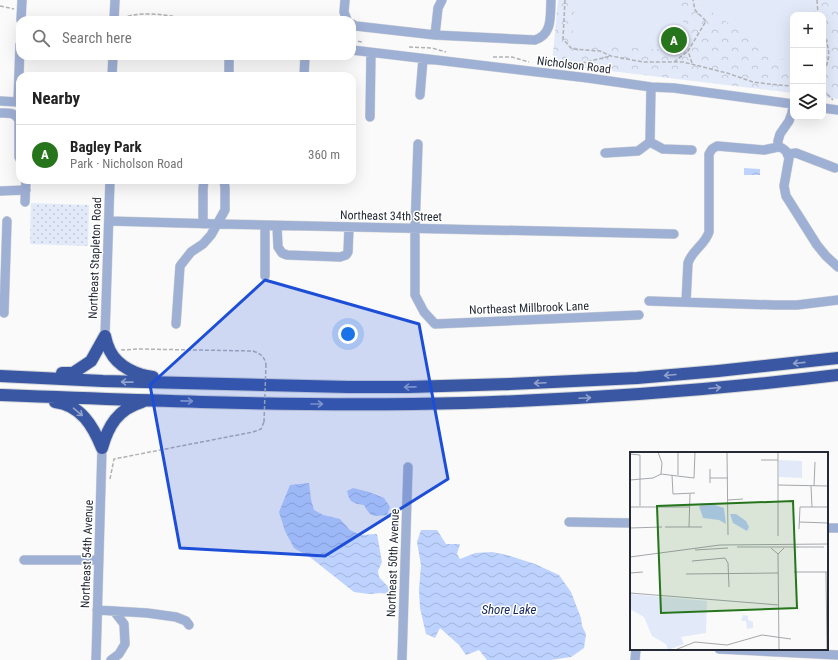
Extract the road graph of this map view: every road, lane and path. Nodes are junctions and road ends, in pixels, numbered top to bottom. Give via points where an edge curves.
1 (22, 0) edge
2 (115, 0) edge
3 (345, 0) edge
4 (442, 0) edge
5 (551, 0) edge
6 (565, 0) edge
7 (693, 0) edge
8 (817, 0) edge
9 (0, 6) edge
10 (21, 10) junction
11 (818, 12) edge
12 (21, 16) edge
13 (118, 16) edge
14 (130, 16) edge
15 (173, 16) edge
16 (345, 16) edge
17 (356, 26) edge
18 (436, 35) junction
19 (826, 40) edge
20 (356, 41) edge
21 (368, 43) dead end
22 (404, 48) dead end
23 (356, 51) edge
24 (688, 51) junction
25 (371, 53) junction
26 (451, 54) dead end
27 (611, 56) junction
28 (489, 58) dead end
29 (423, 59) junction
30 (19, 60) edge
31 (113, 60) edge
32 (229, 60) edge
33 (305, 60) edge
34 (531, 62) dead end
35 (673, 62) junction
36 (692, 64) junction
37 (563, 66) dead end
38 (826, 68) edge
39 (19, 72) edge
40 (112, 72) edge
41 (229, 72) edge
42 (304, 72) edge
43 (790, 86) edge
44 (651, 87) junction
45 (826, 93) edge
46 (420, 95) dead end
47 (0, 101) edge
48 (16, 102) edge
49 (790, 104) edge
50 (826, 108) edge
51 (837, 110) edge
52 (0, 113) edge
53 (16, 116) edge
54 (370, 117) dead end
55 (790, 119) edge
56 (650, 142) junction
57 (418, 144) dead end
58 (778, 147) junction
59 (692, 150) dead end
60 (605, 153) dead end
61 (788, 154) junction
62 (836, 168) dead end
63 (26, 184) edge
64 (110, 184) edge
65 (204, 184) edge
66 (224, 184) edge
67 (26, 190) junction
68 (0, 191) edge
69 (25, 202) dead end
70 (7, 221) edge
71 (109, 221) junction
72 (203, 224) junction
73 (218, 224) junction
74 (265, 225) junction
75 (277, 226) junction
76 (349, 227) junction
77 (415, 228) junction
78 (674, 234) dead end
79 (838, 267) edge
80 (265, 276) dead end
81 (838, 300) edge
82 (649, 301) dead end
83 (686, 302) junction
84 (4, 313) dead end
85 (639, 315) dead end
86 (176, 324) dead end
87 (104, 336) junction
88 (119, 346) dead end
89 (838, 358) edge
90 (0, 375) edge
91 (838, 375) edge
92 (236, 384) junction
93 (0, 396) edge
94 (148, 400) junction
95 (102, 448) junction
96 (408, 467) dead end
97 (112, 471) dead end
98 (569, 522) dead end
99 (630, 523) edge
100 (24, 560) dead end
101 (99, 560) junction
102 (97, 610) junction
103 (114, 611) junction
104 (189, 625) dead end
105 (636, 650) edge
106 (743, 650) edge
107 (838, 654) edge
108 (96, 660) edge
109 (111, 660) edge
110 (402, 660) edge
111 (635, 660) edge

1 - 10 street
2 - 13 street
3 - 16 street
4 - 18 street via 438,8
5 - 18 street via 548,30 535,40
6 - 27 path via 563,39 572,49 600,51
7 - 24 path via 695,10 706,22
8 - 11 path
9 - 10 path
10 - 12 street
14 - 15 path
17 - 18 street
19 - 38 path via 829,54
20 - 21 path
22 - 26 path via 432,48
23 - 25 street, Nicholson Road
24 - 35 path
24 - 36 path
25 - 29 street, Nicholson Road
25 - 54 street
27 - 35 path via 643,62
27 - 37 path
28 - 34 path via 512,57
29 - 44 street, Nicholson Road
29 - 46 street
30 - 39 street
31 - 40 street
32 - 41 street
33 - 42 street
35 - 36 path
36 - 43 path via 752,82
44 - 49 street, Nicholson Road
44 - 56 street
45 - 51 path via 835,102
47 - 48 street
50 - 51 street
52 - 53 street
55 - 58 street via 780,134
56 - 59 street via 663,149
56 - 60 street via 638,151
57 - 77 street
58 - 61 street via 786,150
58 - 83 street via 764,150 717,146 710,151 709,232 688,263
61 - 62 street via 796,154
61 - 79 street via 784,186 786,196 817,245
63 - 67 street
64 - 71 street, Northeast Stapleton Road
65 - 72 street
66 - 73 street via 225,210
67 - 68 street
67 - 69 street
70 - 84 street
71 - 72 street, Northeast 34th Street
71 - 87 street, Northeast Stapleton Road
72 - 73 street, Northeast 34th Street
73 - 74 street, Northeast 34th Street
73 - 86 street via 203,244 191,252 180,266
74 - 75 street, Northeast 34th Street
74 - 80 street
75 - 76 street, Northeast 34th Street
75 - 76 street via 278,247 282,253 340,257 348,252
76 - 77 street, Northeast 34th Street
77 - 78 street, Northeast 34th Street
77 - 85 street, Northeast Millbrook Lane via 415,295 424,312 435,324
81 - 83 street via 797,305
82 - 83 street
87 - 90 highway via 91,361 73,373
87 - 92 highway via 116,361 135,373 151,377
88 - 97 path, bridge via 122,350 253,351 263,355 266,364 264,422 261,429 253,432 114,459
89 -> 92 highway via 668,375 510,384 408,387
92 -> 90 highway via 103,381
94 -> 91 highway via 332,404 506,402 675,392
93 - 94 highway
93 -> 95 highway via 58,402 71,406 89,423
94 - 95 highway via 132,406 116,418 110,426
95 - 101 street, Northeast 54th Avenue
96 - 110 street, Northeast 50th Avenue
98 - 99 street
100 - 101 street
101 - 102 street, Northeast 54th Avenue
102 - 103 street
102 - 108 street, Northeast 54th Avenue
103 - 104 street via 176,617
103 - 109 street via 124,624 125,644 119,654
105 - 111 street
106 - 107 street

